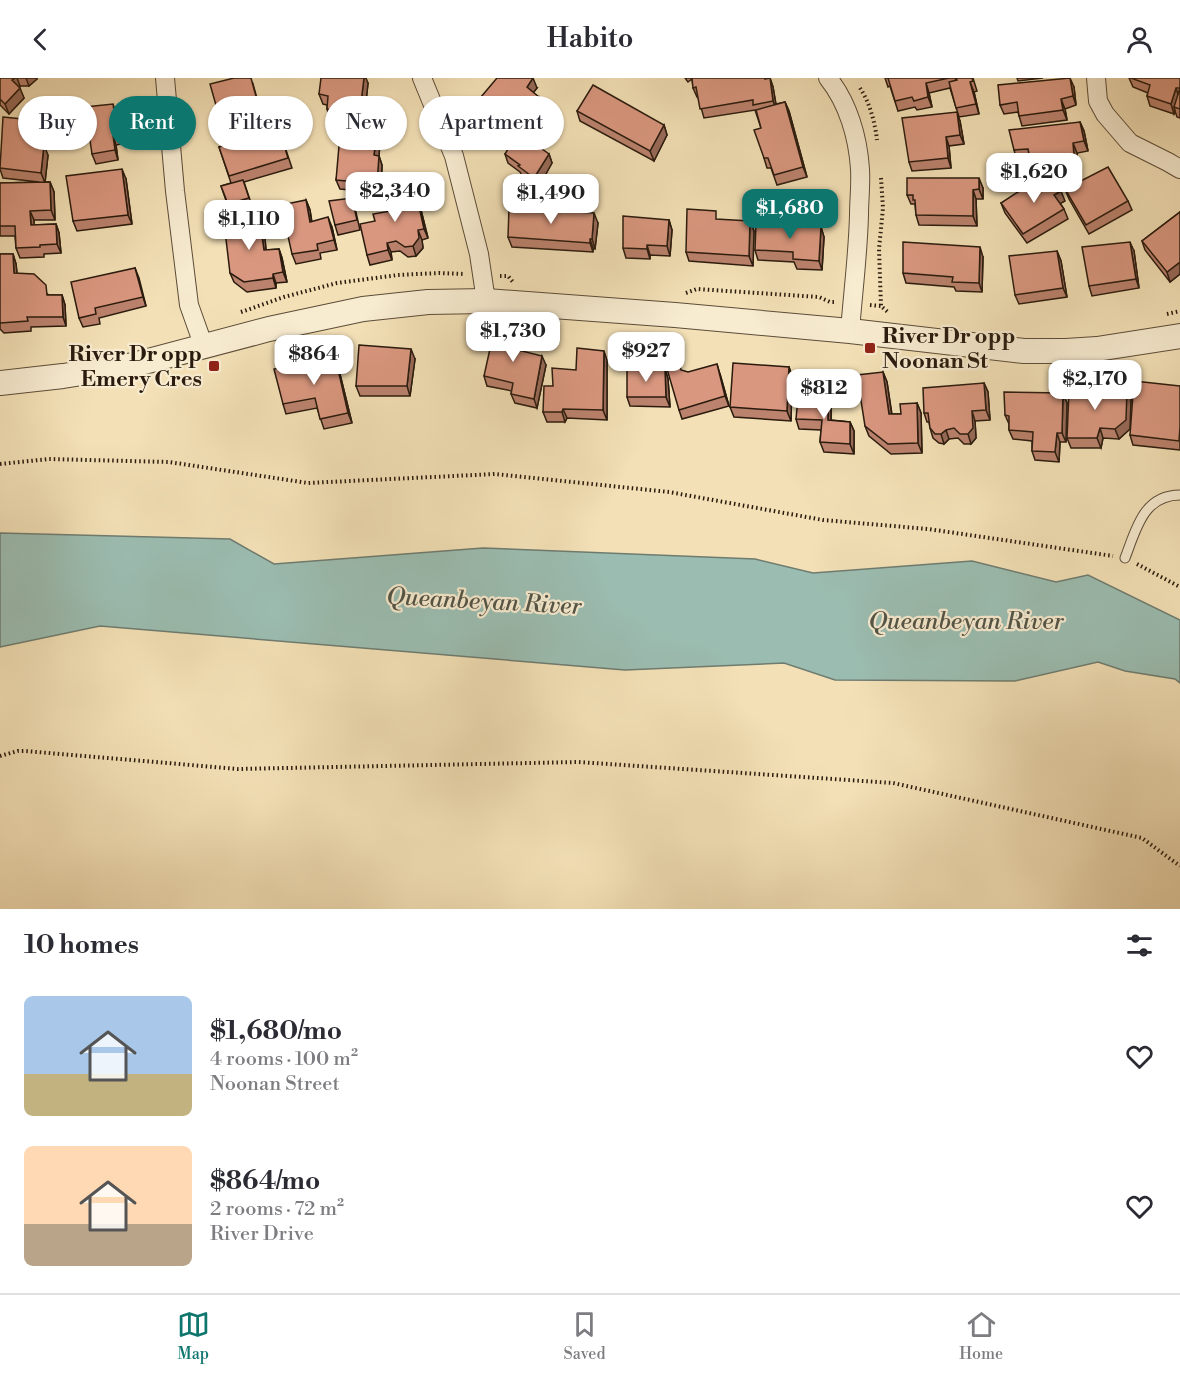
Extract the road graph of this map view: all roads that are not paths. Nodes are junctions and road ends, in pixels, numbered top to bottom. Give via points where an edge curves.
1 (165, 78) edge
2 (422, 78) edge
3 (828, 78) edge
4 (1096, 78) edge
5 (1180, 169) edge
6 (486, 301) junction
7 (850, 331) junction
8 (1180, 336) edge
9 (204, 346) junction
10 (0, 383) edge
11 (1180, 495) edge
12 (1125, 558) road end

1 - 9 street via 189,305
2 - 6 street via 454,156 479,254
3 - 7 street via 847,109 860,169
4 - 5 street via 1098,101 1130,143
6 - 7 street
6 - 9 street via 363,309
7 - 8 street via 1034,351 1097,349
9 - 10 street via 133,365
11 - 12 lane via 1164,497 1149,507

